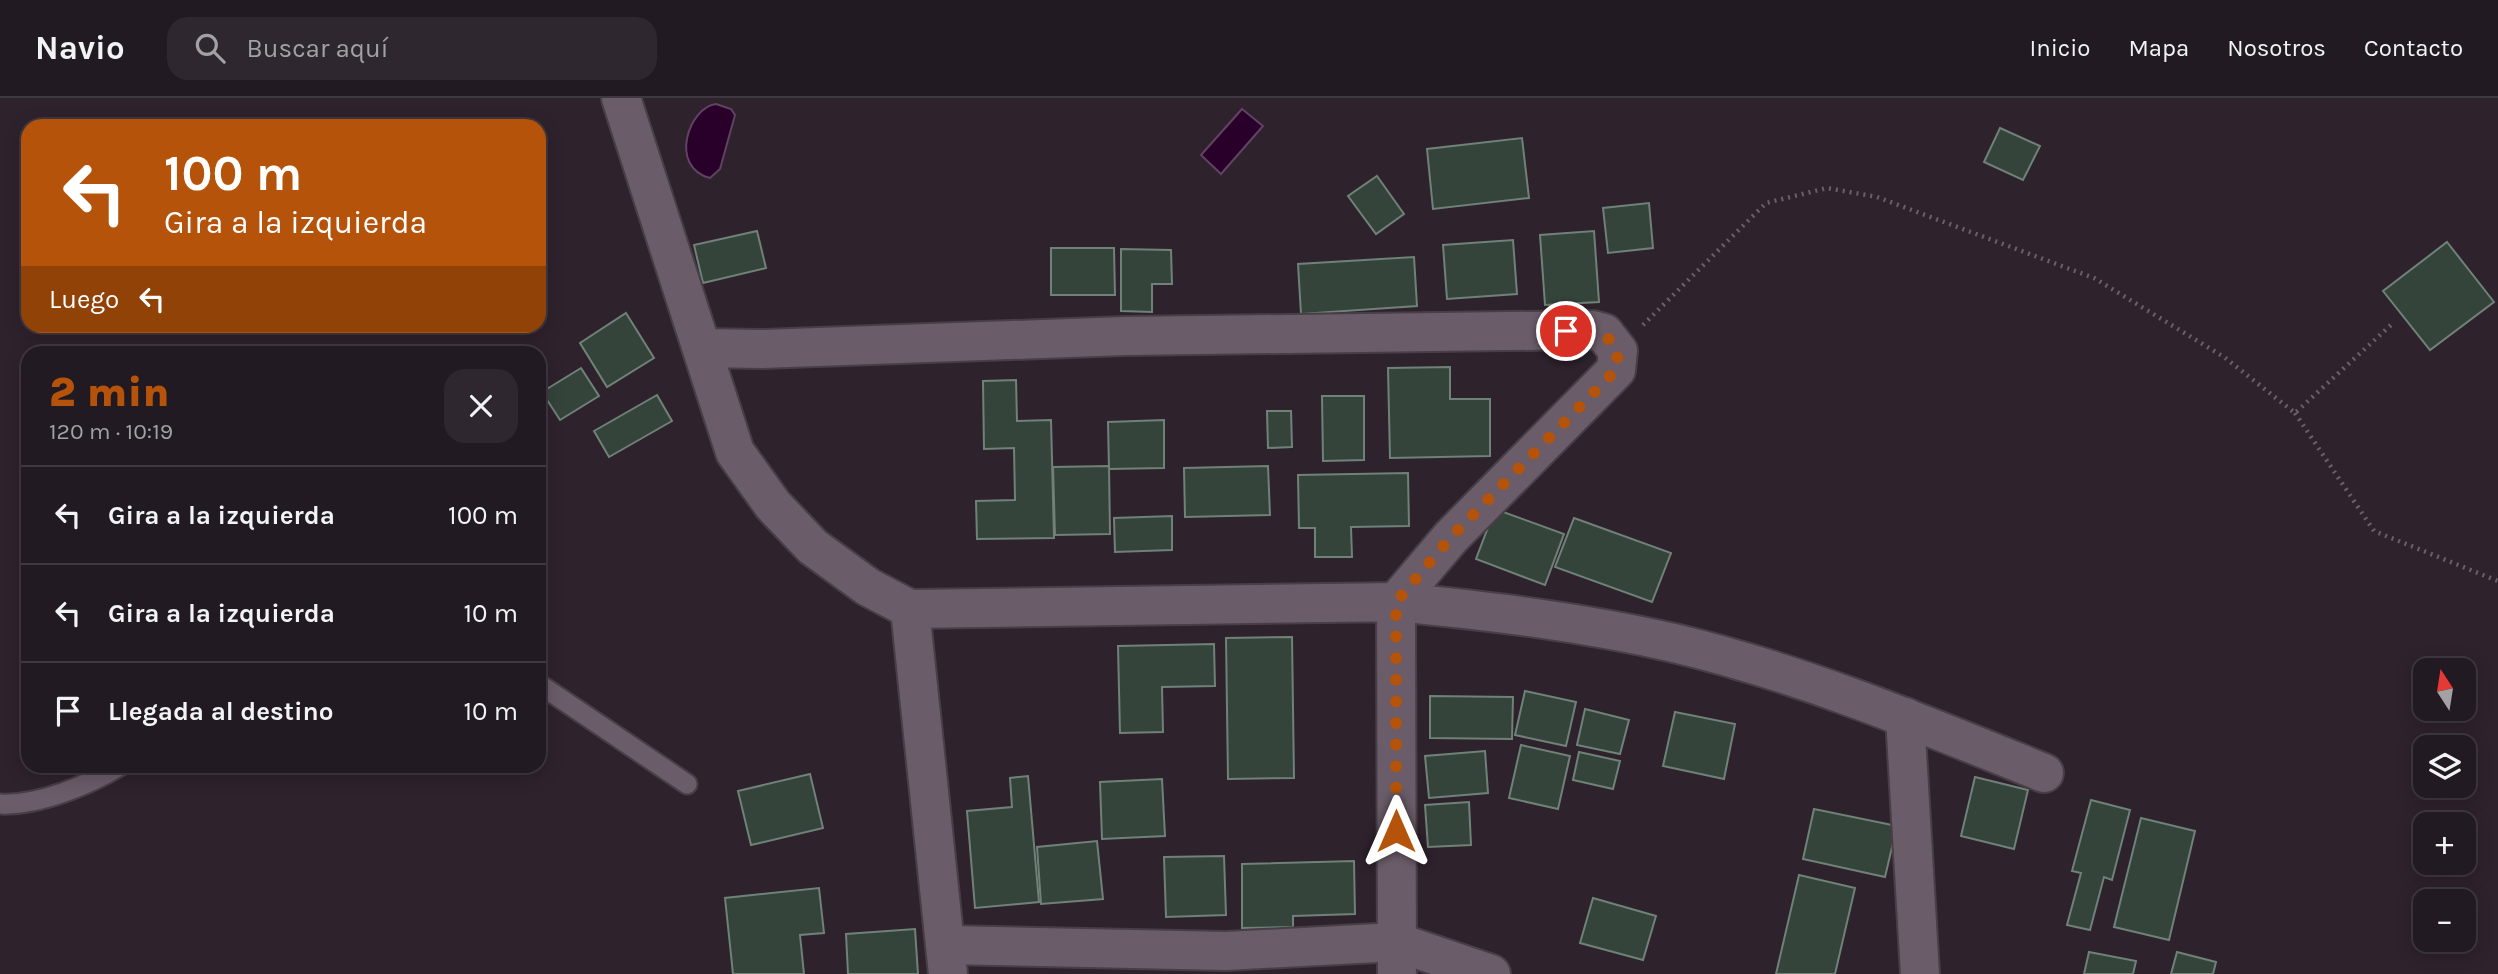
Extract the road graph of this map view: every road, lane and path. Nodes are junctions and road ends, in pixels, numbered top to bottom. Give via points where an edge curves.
1 (621, 98) edge
2 (2392, 324) dead end
3 (704, 348) junction
4 (1618, 351) junction
5 (2295, 413) junction
6 (2498, 581) edge
7 (1396, 602) junction
8 (910, 608) junction
9 (546, 689) edge
10 (1905, 717) junction
11 (108, 773) edge
12 (2044, 773) dead end
13 (687, 783) dead end
14 (0, 804) edge
15 (1396, 958) edge
16 (948, 959) edge
17 (1491, 974) edge
18 (1920, 974) edge

1 - 3 street via 681,291
2 - 5 path
3 - 4 street via 1593,330 1604,333
3 - 8 street via 735,452 773,505 813,547 868,587
4 - 5 path via 1766,203 1827,188 1877,197 2094,278 2224,357
4 - 7 street via 1616,370 1609,378 1451,537
5 - 6 path via 2374,531
7 - 8 street
7 - 10 street via 1520,614 1675,643 1780,673
7 - 15 street
8 - 16 street
9 - 13 lane
10 - 12 street
10 - 18 street
11 - 14 lane via 92,783
15 - 16 street via 1226,951
15 - 17 street

